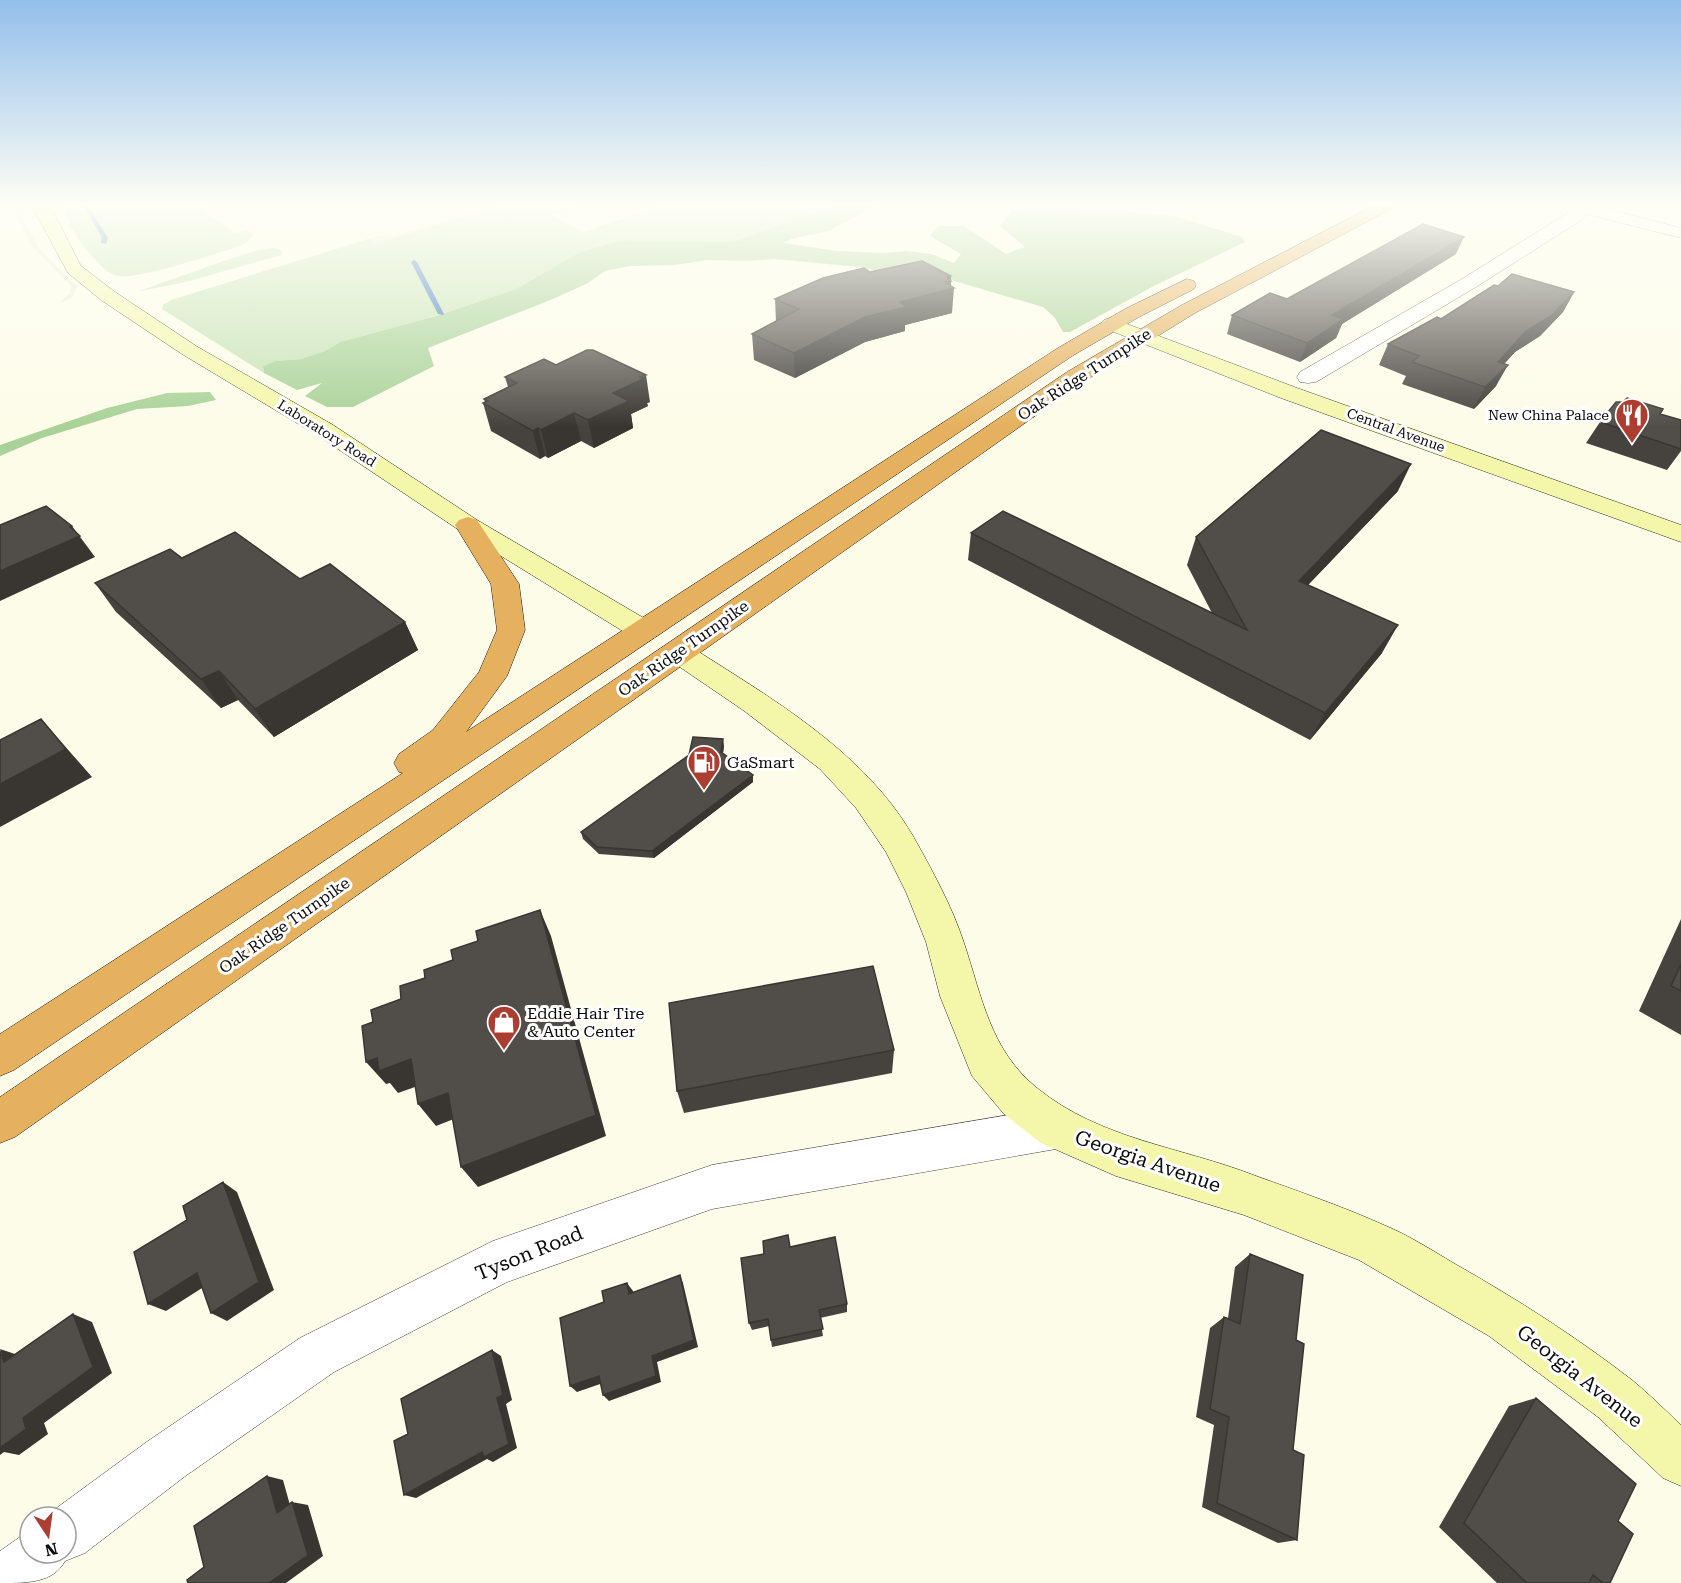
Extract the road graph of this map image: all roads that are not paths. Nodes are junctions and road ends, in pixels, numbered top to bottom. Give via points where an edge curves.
1 (88, 280) edge
2 (1209, 280) edge
3 (1241, 280) edge
4 (1474, 280) edge
5 (1162, 323) junction
6 (1128, 324) junction
7 (1308, 377) junction
8 (1330, 385) dead end
9 (1289, 393) junction
10 (468, 525) junction
11 (1681, 534) edge
12 (644, 631) junction
13 (678, 652) junction
14 (262, 885) junction
15 (192, 930) junction
16 (224, 967) junction
17 (0, 1057) edge
18 (0, 1122) edge
19 (1056, 1128) junction
20 (1681, 1460) edge
21 (78, 1525) edge
22 (26, 1565) edge
23 (3, 1583) edge

1 - 10 street, Laboratory Road via 189,350 326,430
2 - 6 highway, Oak Ridge Turnpike
3 - 5 highway, Oak Ridge Turnpike
4 - 7 street
5 - 6 highway, Oak Ridge Turnpike
5 - 7 street
6 - 9 street, Central Avenue
6 - 12 highway, Oak Ridge Turnpike via 1065,352
6 - 13 highway, Oak Ridge Turnpike via 1075,377
7 - 8 street
7 - 9 street
9 - 11 street, Central Avenue via 1455,440
10 - 12 street, Laboratory Road
10 - 14 highway via 505,584 511,630 492,676 444,738 363,797
12 - 13 highway
12 - 14 highway, Oak Ridge Turnpike
13 - 16 highway, Oak Ridge Turnpike
13 - 19 street, Georgia Avenue via 754,702 831,761 867,799 899,843 924,891 986,1062 1019,1100
14 - 15 highway, Oak Ridge Turnpike
15 - 16 highway
15 - 17 highway, Oak Ridge Turnpike
16 - 18 highway, Oak Ridge Turnpike
19 - 20 street, Georgia Avenue via 1116,1154 1245,1193 1373,1243 1506,1319 1616,1399
19 - 21 street, Tyson Road via 711,1187 530,1249 473,1274 317,1355
22 - 23 street

